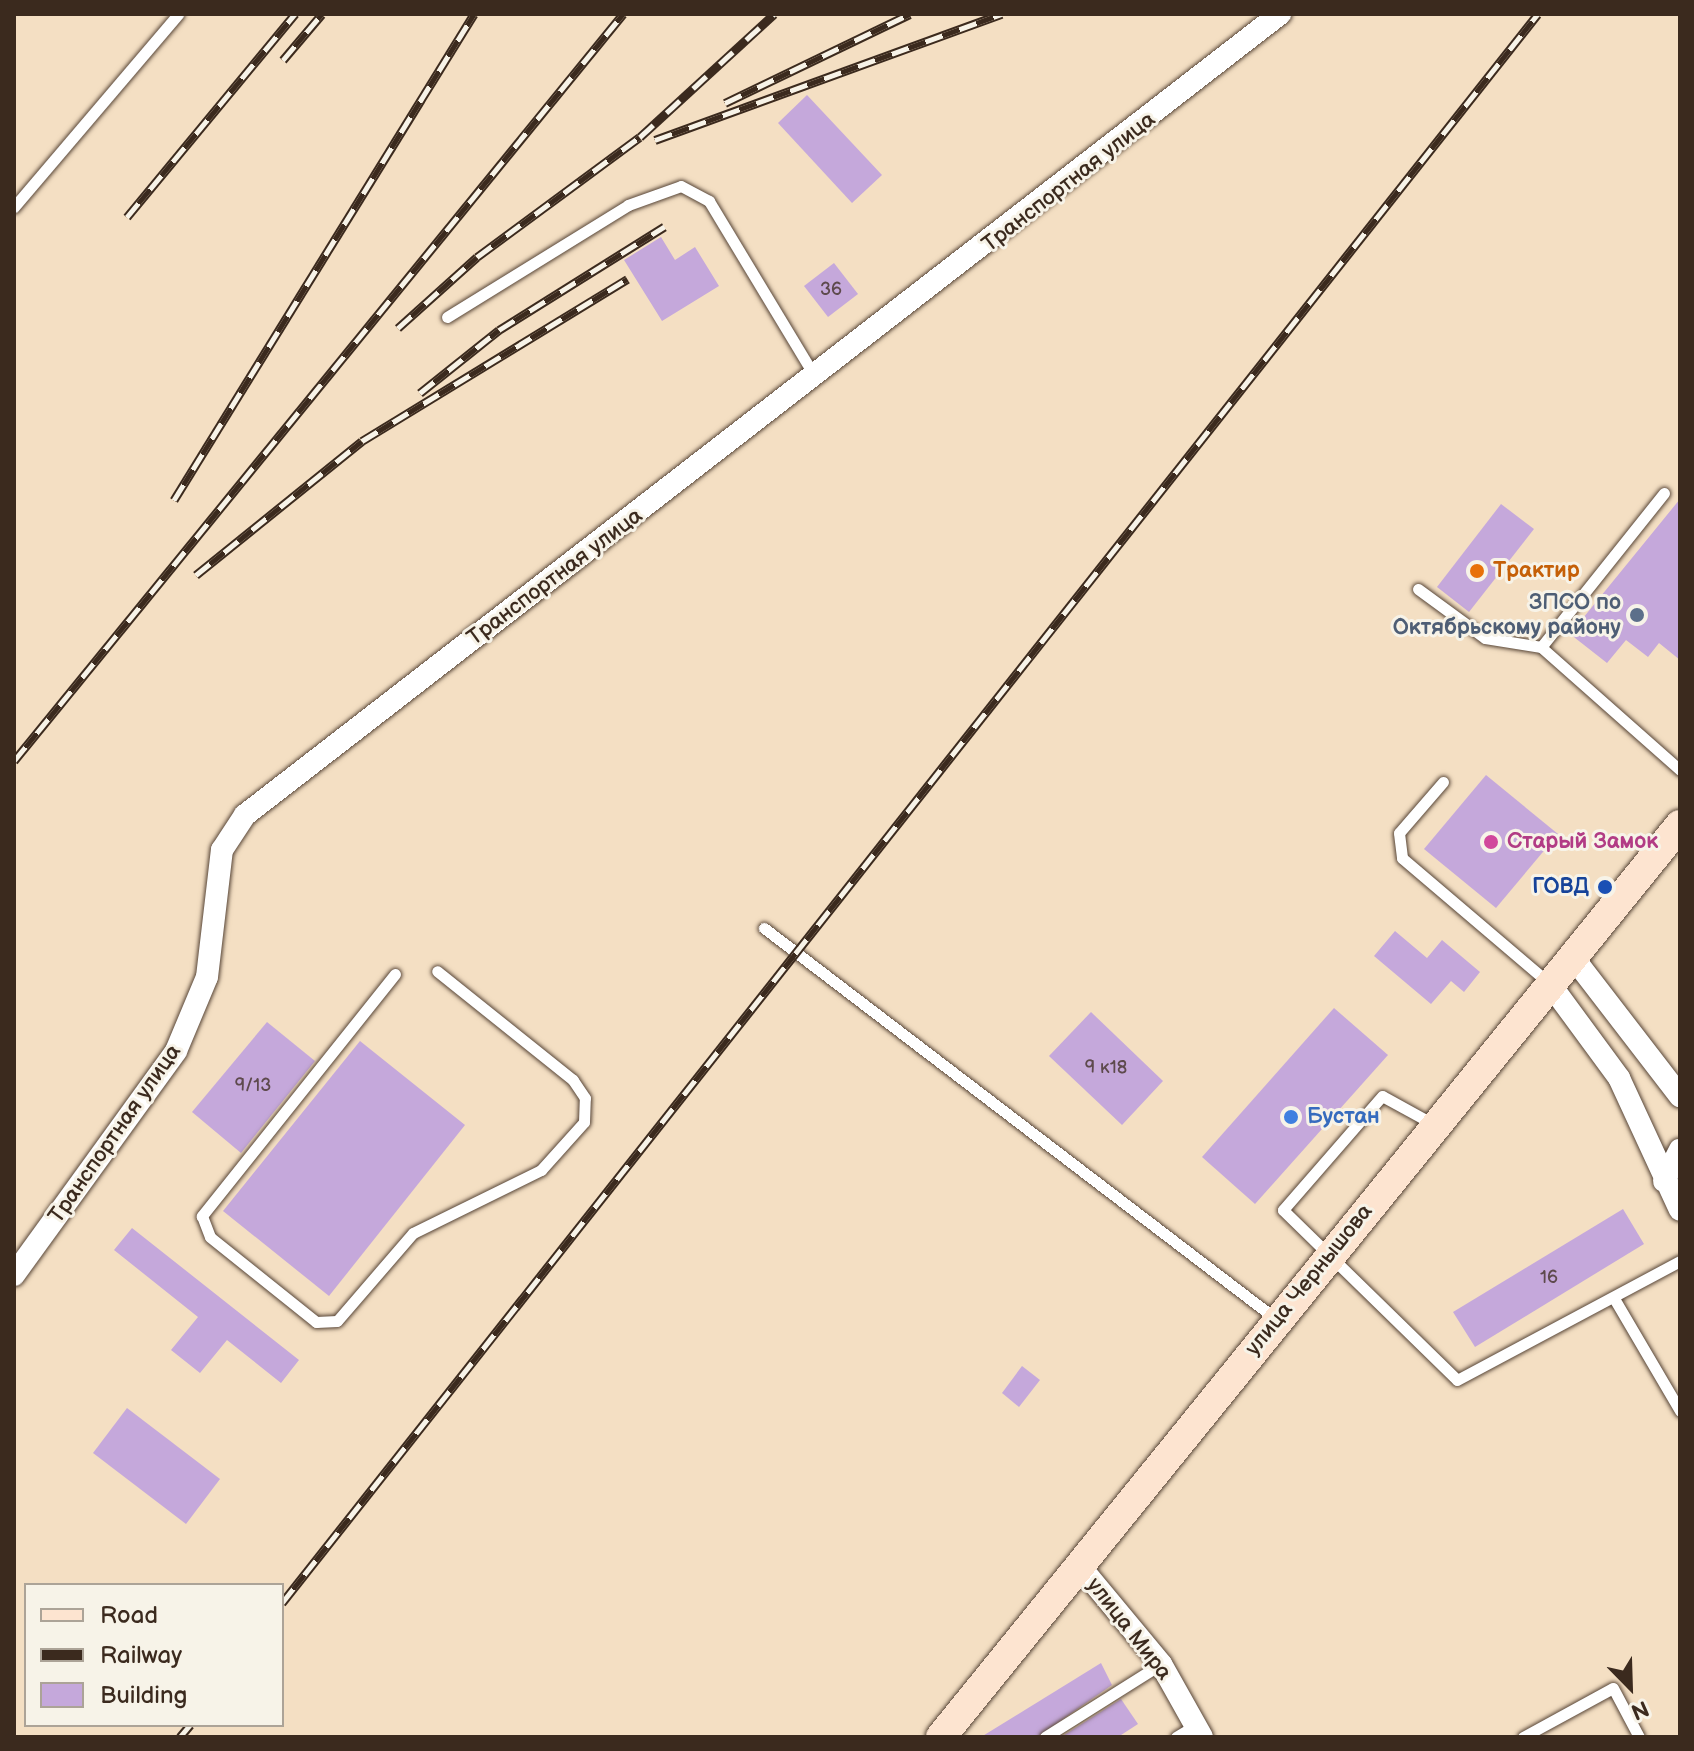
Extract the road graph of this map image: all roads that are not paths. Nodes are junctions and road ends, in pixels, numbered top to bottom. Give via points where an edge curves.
1 (178, 14) edge
2 (1280, 14) edge
3 (14, 207) edge
4 (447, 317) dead end
5 (816, 379) junction
6 (1664, 493) dead end
7 (1418, 589) dead end
8 (1541, 647) junction
9 (1680, 770) edge
10 (1443, 782) dead end
11 (1680, 825) edge
12 (764, 928) dead end
13 (1572, 956) junction
14 (437, 971) dead end
15 (395, 974) dead end
16 (1550, 984) junction
17 (1680, 1096) edge
18 (1435, 1125) junction
19 (1680, 1150) edge
20 (1664, 1181) junction
21 (1680, 1210) edge
22 (1329, 1255) junction
23 (1680, 1261) edge
24 (14, 1275) edge
25 (1615, 1300) junction
26 (1276, 1319) junction
27 (1680, 1411) edge
28 (1078, 1564) junction
29 (1161, 1664) junction
30 (1199, 1731) edge
31 (941, 1737) edge
32 (1045, 1737) edge
33 (1176, 1737) edge
34 (1523, 1737) edge
35 (1639, 1737) edge

1 - 3 lane
2 - 5 street, Транспортная улица
4 - 5 lane via 628,205 681,186 709,201
5 - 24 street, Транспортная улица via 245,815 222,850 207,977 176,1051
6 - 8 lane
7 - 8 lane via 1485,638
8 - 9 lane
10 - 16 lane via 1399,833 1402,858
11 - 13 main road, улица Чернышова
12 - 26 lane
13 - 16 main road, улица Чернышова
13 - 17 street
14 - 15 lane via 573,1080 585,1098 584,1122 541,1170 413,1233 328,1325 210,1237 202,1216
16 - 18 main road, улица Чернышова
16 - 20 street via 1619,1078
18 - 22 main road, улица Чернышова
18 - 22 lane via 1382,1096 1283,1210
19 - 20 street
20 - 21 street
22 - 25 lane via 1457,1380
22 - 26 main road, улица Чернышова
23 - 25 lane
25 - 27 lane
26 - 28 main road, улица Чернышова
28 - 29 street, улица Мира
28 - 31 main road, улица Чернышова
29 - 30 street, улица Мира
29 - 32 lane
30 - 33 lane
34 - 35 lane via 1613,1688

